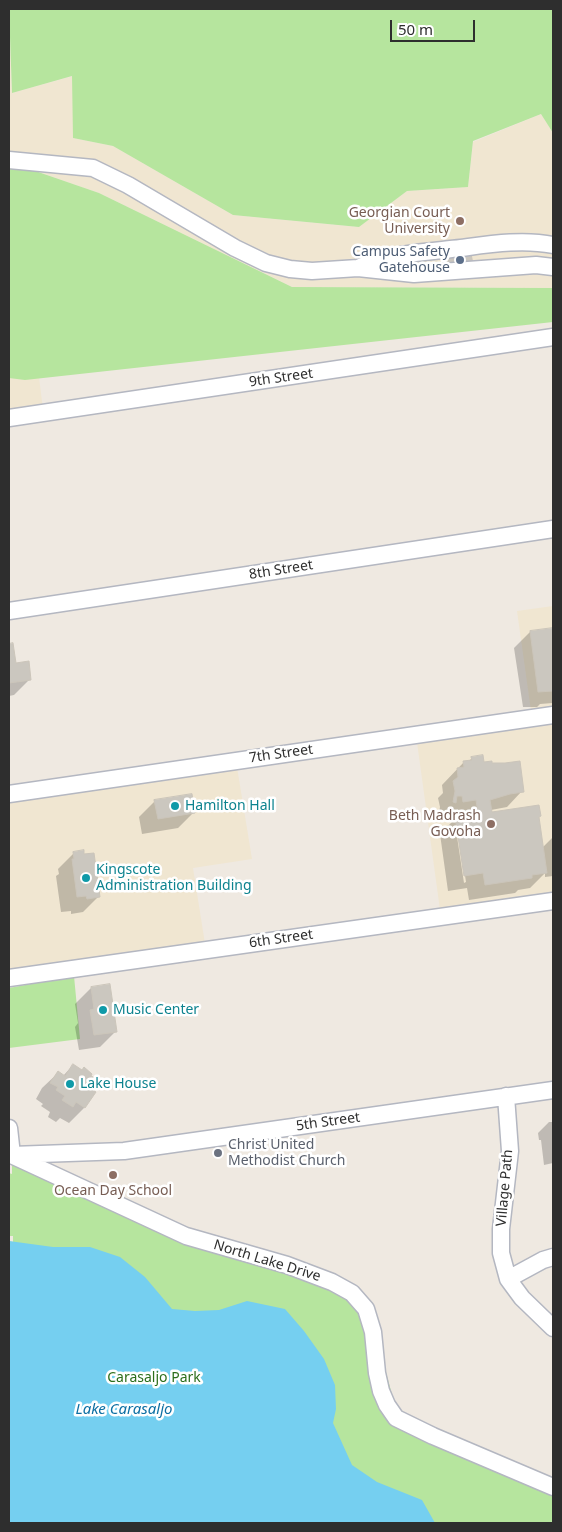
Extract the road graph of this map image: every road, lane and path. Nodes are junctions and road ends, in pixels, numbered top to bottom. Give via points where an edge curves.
1 (9, 160) edge
2 (553, 245) edge
3 (553, 267) edge
4 (358, 268) junction
5 (553, 338) edge
6 (9, 418) edge
7 (553, 529) edge
8 (9, 611) edge
9 (553, 715) edge
10 (9, 794) edge
11 (553, 901) edge
12 (9, 978) edge
13 (553, 1090) edge
14 (506, 1096) junction
15 (9, 1128) edge
16 (10, 1154) edge
17 (553, 1257) edge
18 (508, 1279) junction
19 (553, 1328) edge
20 (553, 1487) edge

1 - 4 street via 93,168 266,263 312,271
2 - 4 street via 518,242 422,252
3 - 4 street via 536,265 414,274
5 - 6 street, 9th Street
7 - 8 street, 8th Street
9 - 10 street, 7th Street
11 - 12 street, 6th Street
13 - 14 street, 5th Street
14 - 16 street, 5th Street via 124,1151
14 - 18 street, Village Path via 510,1152 501,1229
15 - 16 street
16 - 20 street, North Lake Drive via 186,1236 288,1265 352,1293 366,1309 373,1332 381,1391 396,1418
17 - 18 street
18 - 19 street, Village Path via 522,1298

